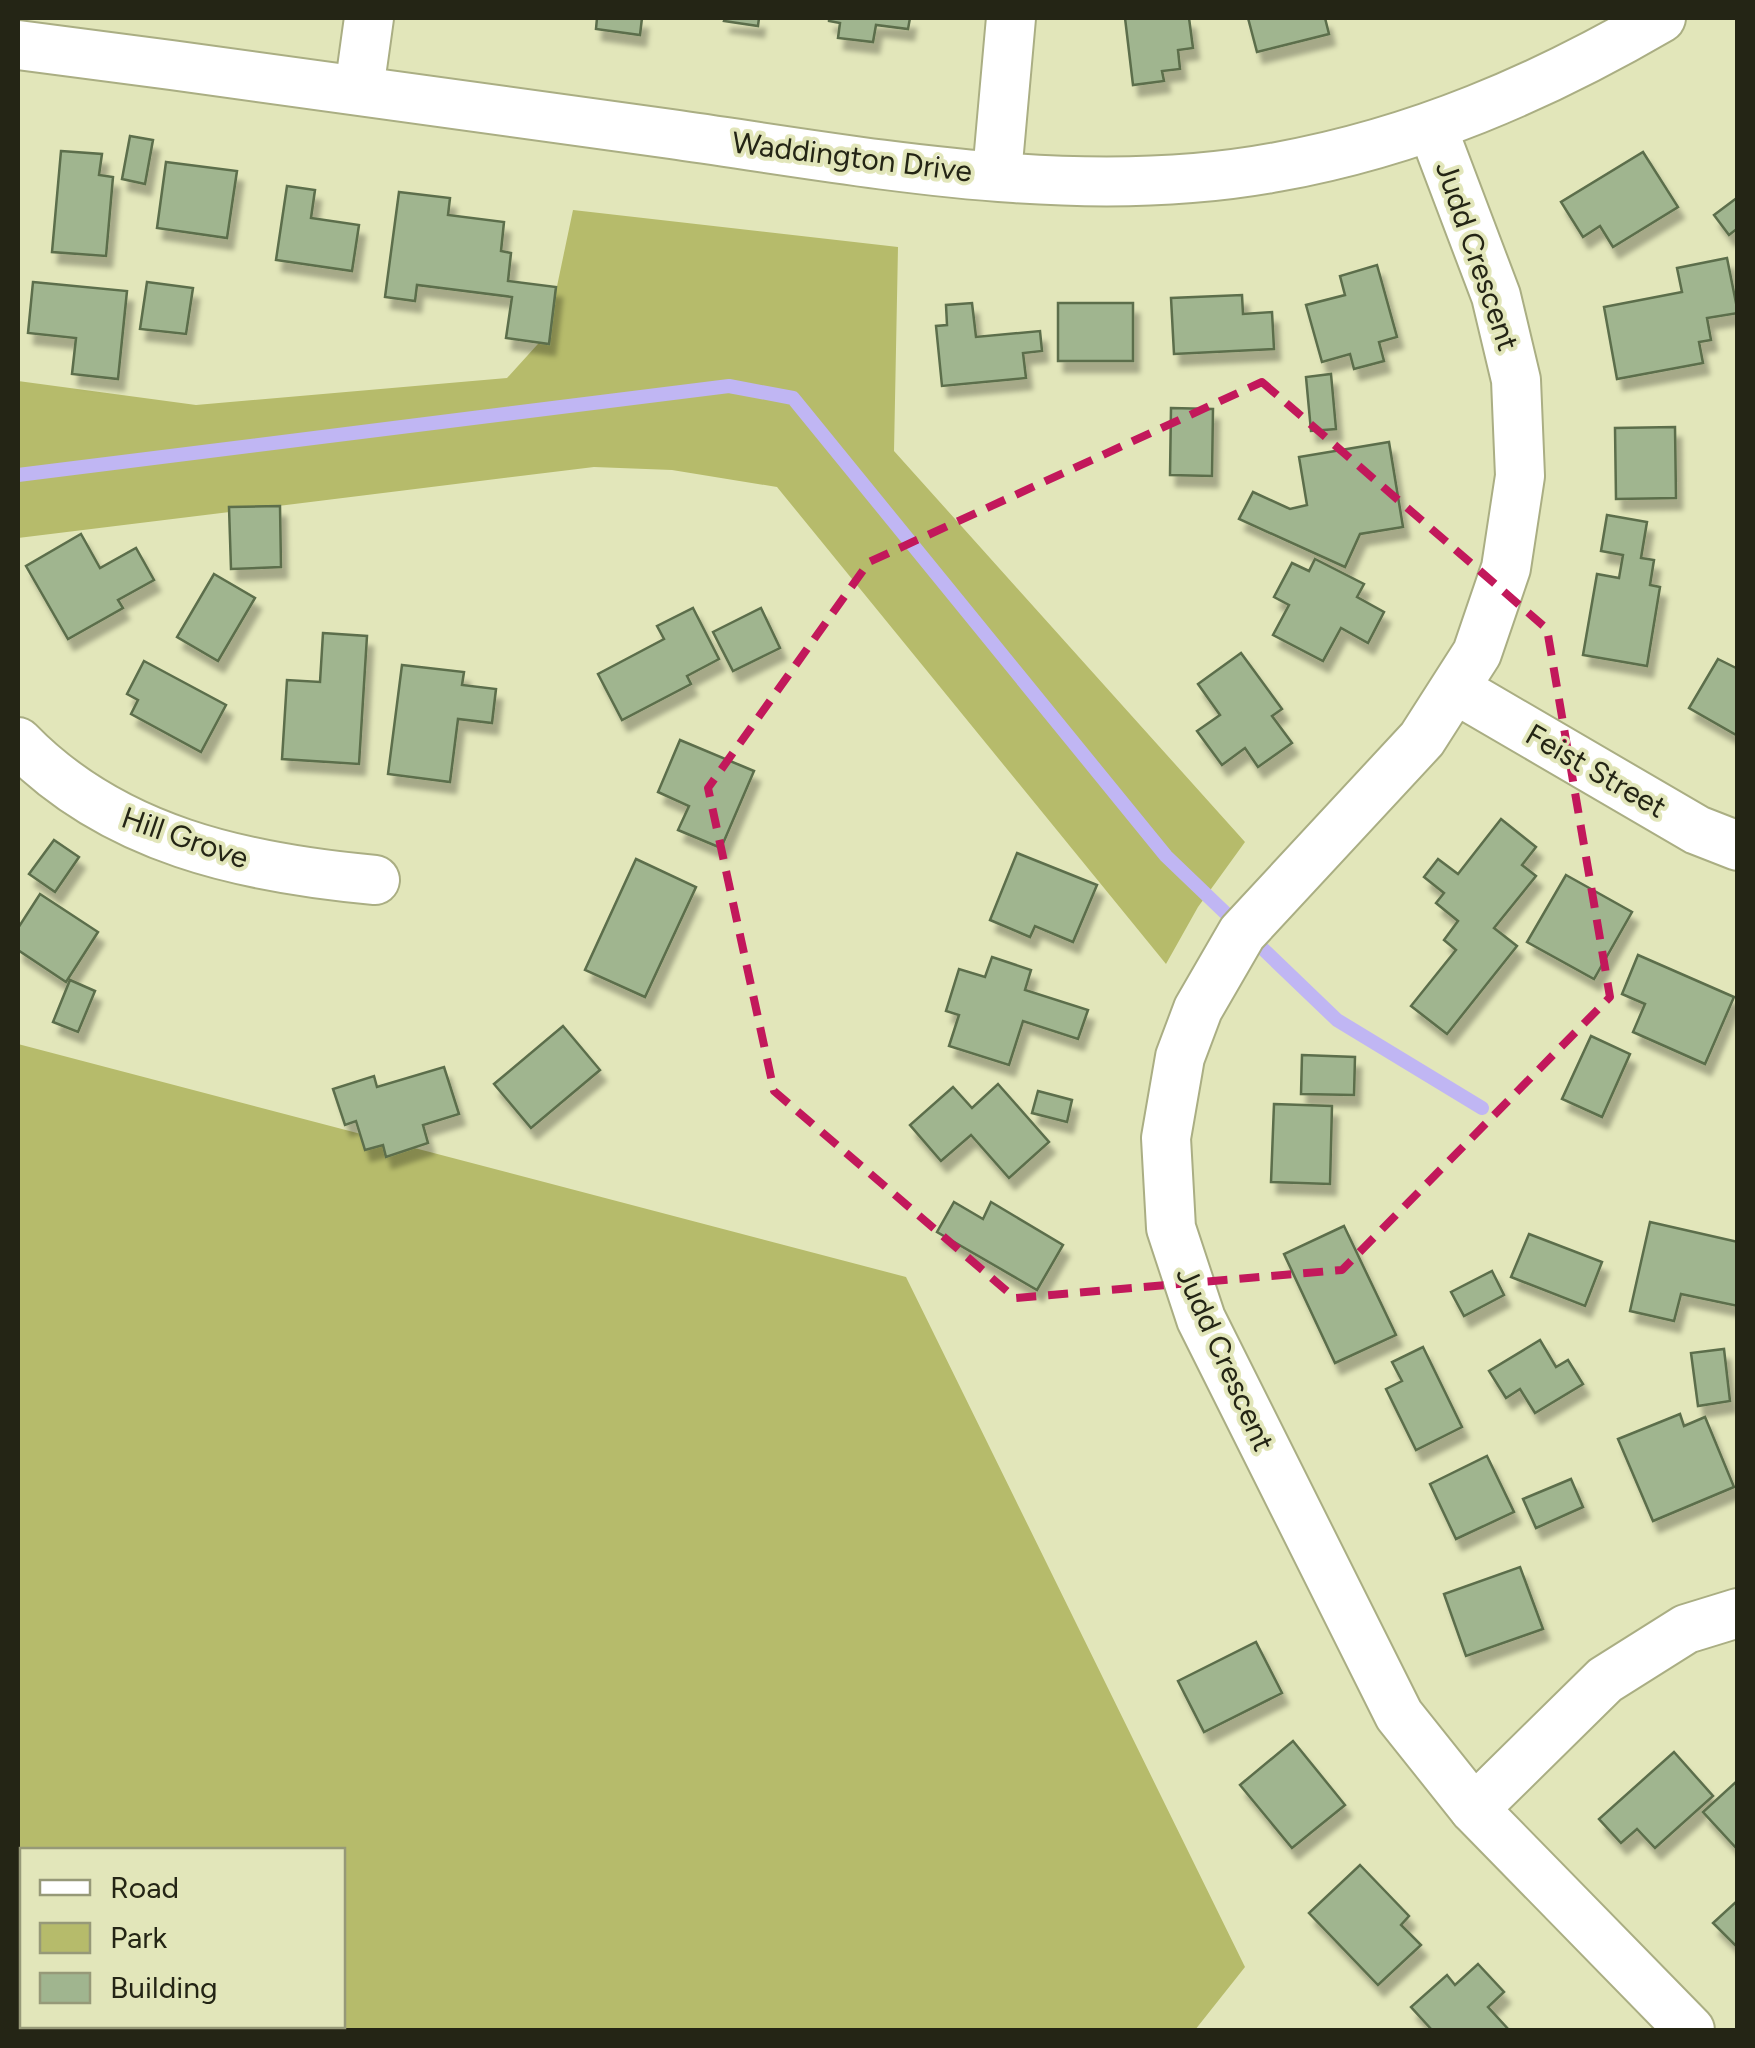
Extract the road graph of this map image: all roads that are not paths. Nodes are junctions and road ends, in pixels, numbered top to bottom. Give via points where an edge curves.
1 (369, 18) edge
2 (1011, 18) edge
3 (1662, 18) edge
4 (18, 45) edge
5 (359, 90) junction
6 (1432, 128) junction
7 (997, 174) junction
8 (1457, 690) junction
9 (18, 742) edge
10 (1738, 846) edge
11 (375, 880) dead end
12 (1738, 1613) edge
13 (1474, 1809) junction
14 (1666, 2022) edge

1 - 5 street
2 - 7 street
3 - 6 street, Waddington Drive via 1520,94
4 - 5 street, Waddington Drive
5 - 7 street, Waddington Drive
6 - 7 street, Waddington Drive via 1276,168 1114,180
6 - 8 street, Judd Crescent via 1504,324 1520,428 1506,568 1478,653
8 - 10 street, Feist Street via 1697,830
8 - 13 street, Judd Crescent via 1422,739 1222,962 1180,1058 1166,1138 1171,1228 1201,1319 1400,1715
9 - 11 street, Hill Grove via 88,800 146,830 294,872
12 - 13 street via 1686,1629 1605,1680
13 - 14 street, Judd Crescent

